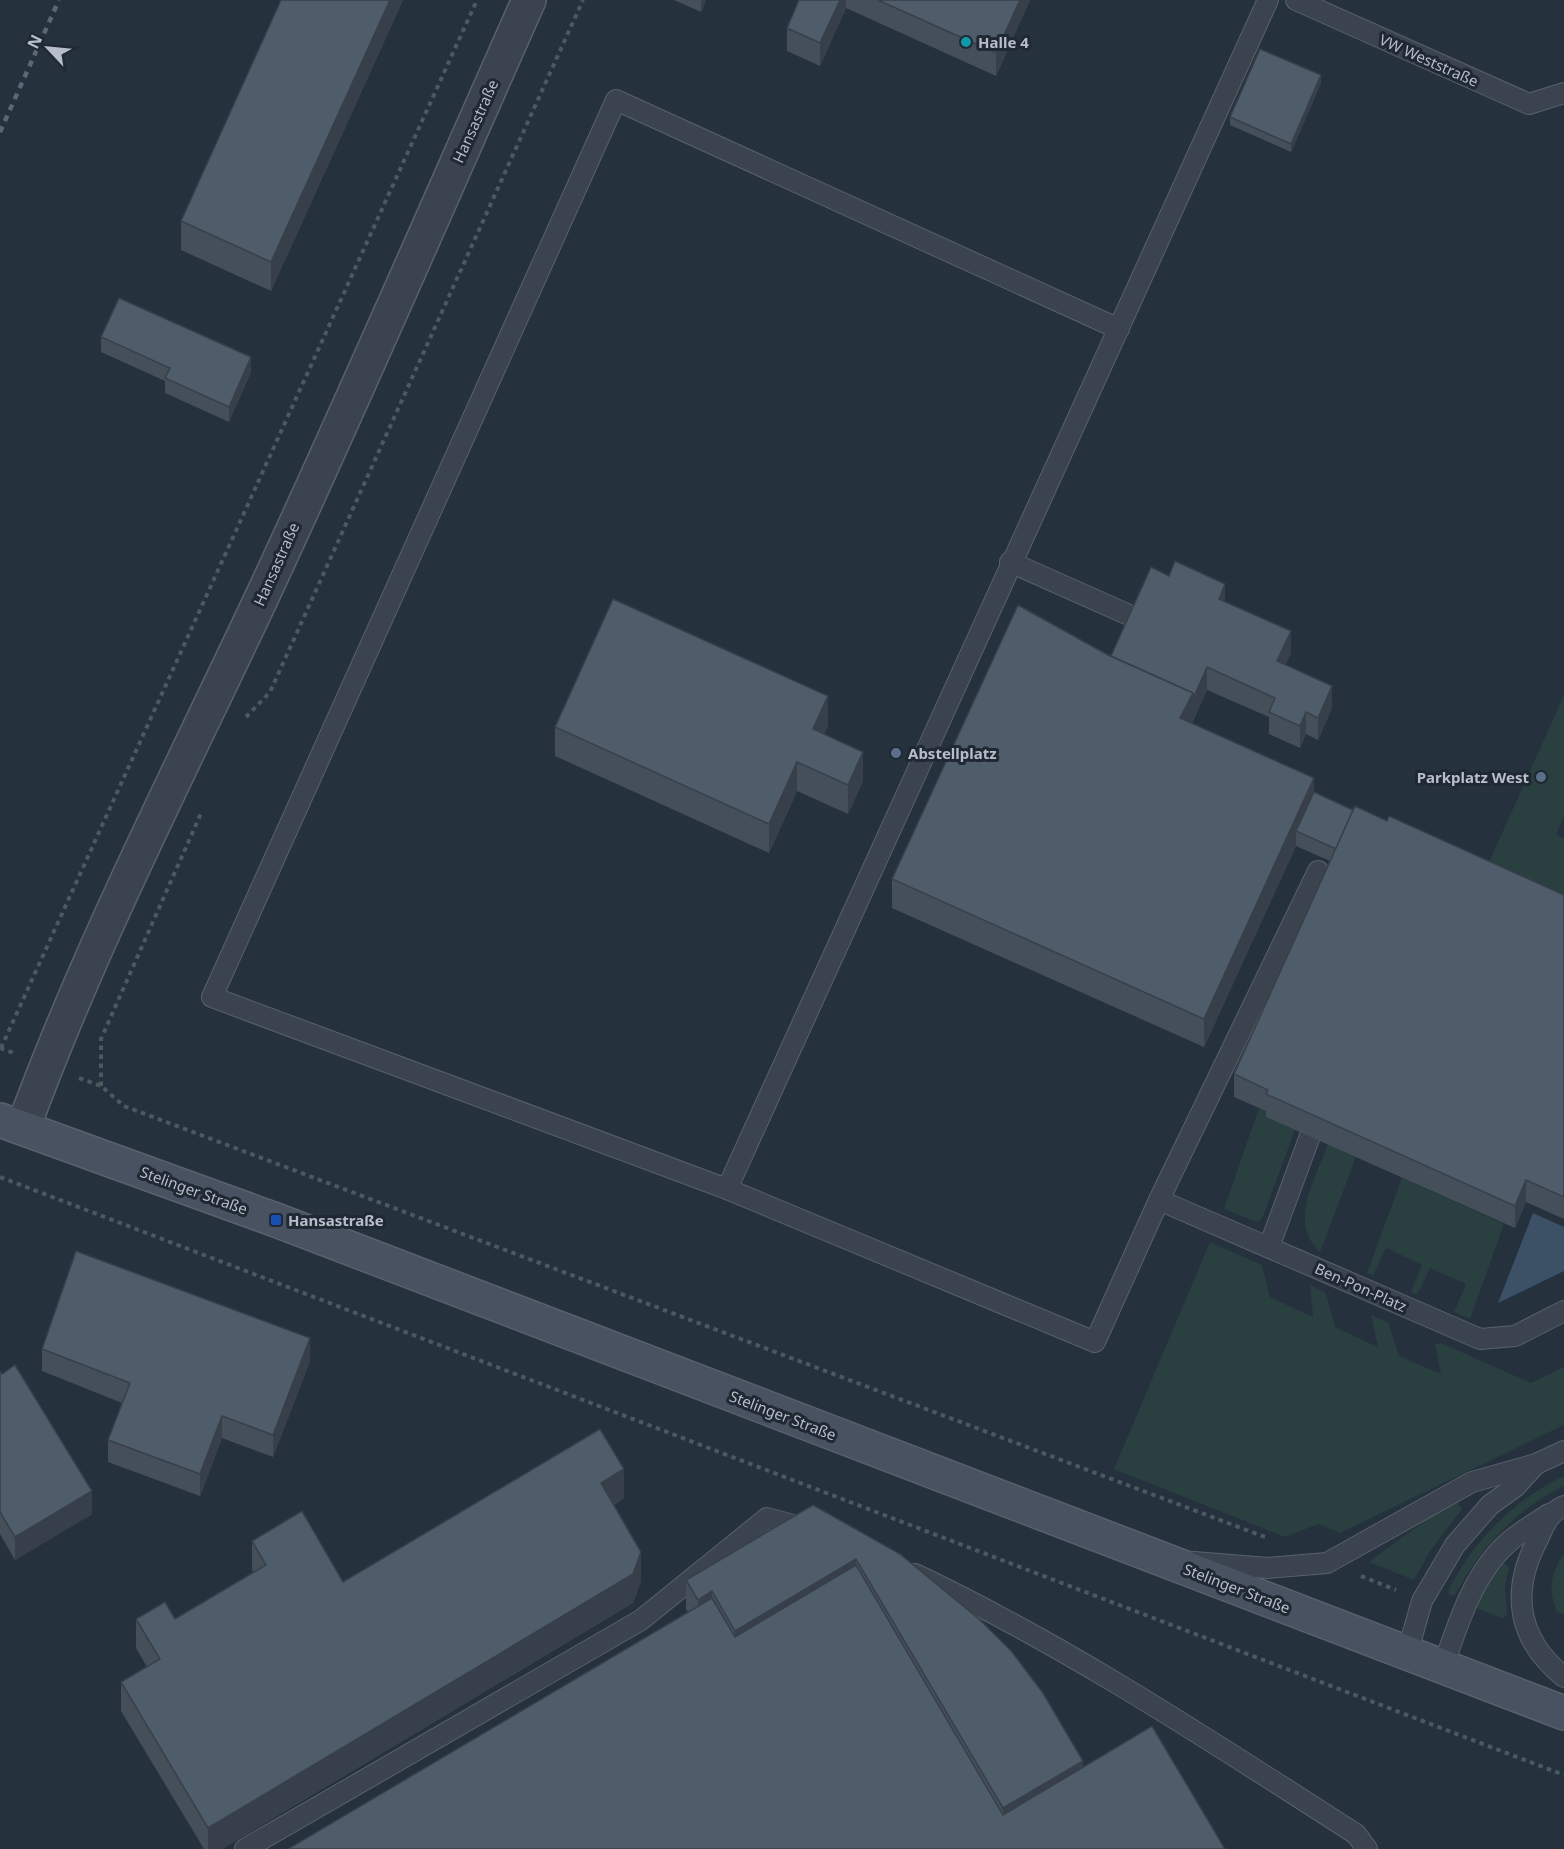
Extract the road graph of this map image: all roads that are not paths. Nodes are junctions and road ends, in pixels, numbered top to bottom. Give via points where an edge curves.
1 (530, 0) edge
2 (1268, 0) edge
3 (1296, 0) edge
4 (1564, 93) edge
5 (1119, 328) junction
6 (1010, 562) junction
7 (1129, 615) edge
8 (1318, 871) dead end
9 (11, 1124) edge
10 (1310, 1136) edge
11 (727, 1189) junction
12 (1159, 1200) junction
13 (1269, 1246) junction
14 (1564, 1311) edge
15 (1564, 1451) edge
16 (1536, 1464) junction
17 (1558, 1509) edge
18 (830, 1534) edge
19 (1161, 1559) junction
20 (895, 1565) edge
21 (1407, 1654) junction
22 (1443, 1667) junction
23 (1564, 1677) edge
24 (1564, 1713) edge
25 (245, 1849) edge
26 (1367, 1849) edge

1 - 9 street, Hansastraße via 46,1066
2 - 5 lane
3 - 4 lane, VW Weststraße via 1529,104
5 - 6 lane
5 - 11 lane via 616,100 212,997
6 - 7 lane
6 - 11 lane
8 - 12 lane
9 - 19 main road, Stelinger Straße via 276,1220
10 - 13 lane
11 - 12 lane via 1095,1342
12 - 13 lane, Ben-Pon-Platz
13 - 14 lane, Ben-Pon-Platz via 1480,1339 1515,1336
15 - 16 lane
16 - 19 lane via 1472,1482 1327,1563 1268,1568
16 - 21 lane via 1515,1487 1490,1505 1455,1545 1422,1601
17 - 22 lane via 1510,1541 1482,1573
17 - 23 lane via 1525,1563 1521,1595 1523,1621 1531,1641
18 - 25 lane via 768,1518 641,1620
19 - 21 main road, Stelinger Straße
20 - 26 lane via 970,1601 1165,1712 1356,1834
21 - 22 main road, Stelinger Straße
22 - 24 main road, Stelinger Straße

